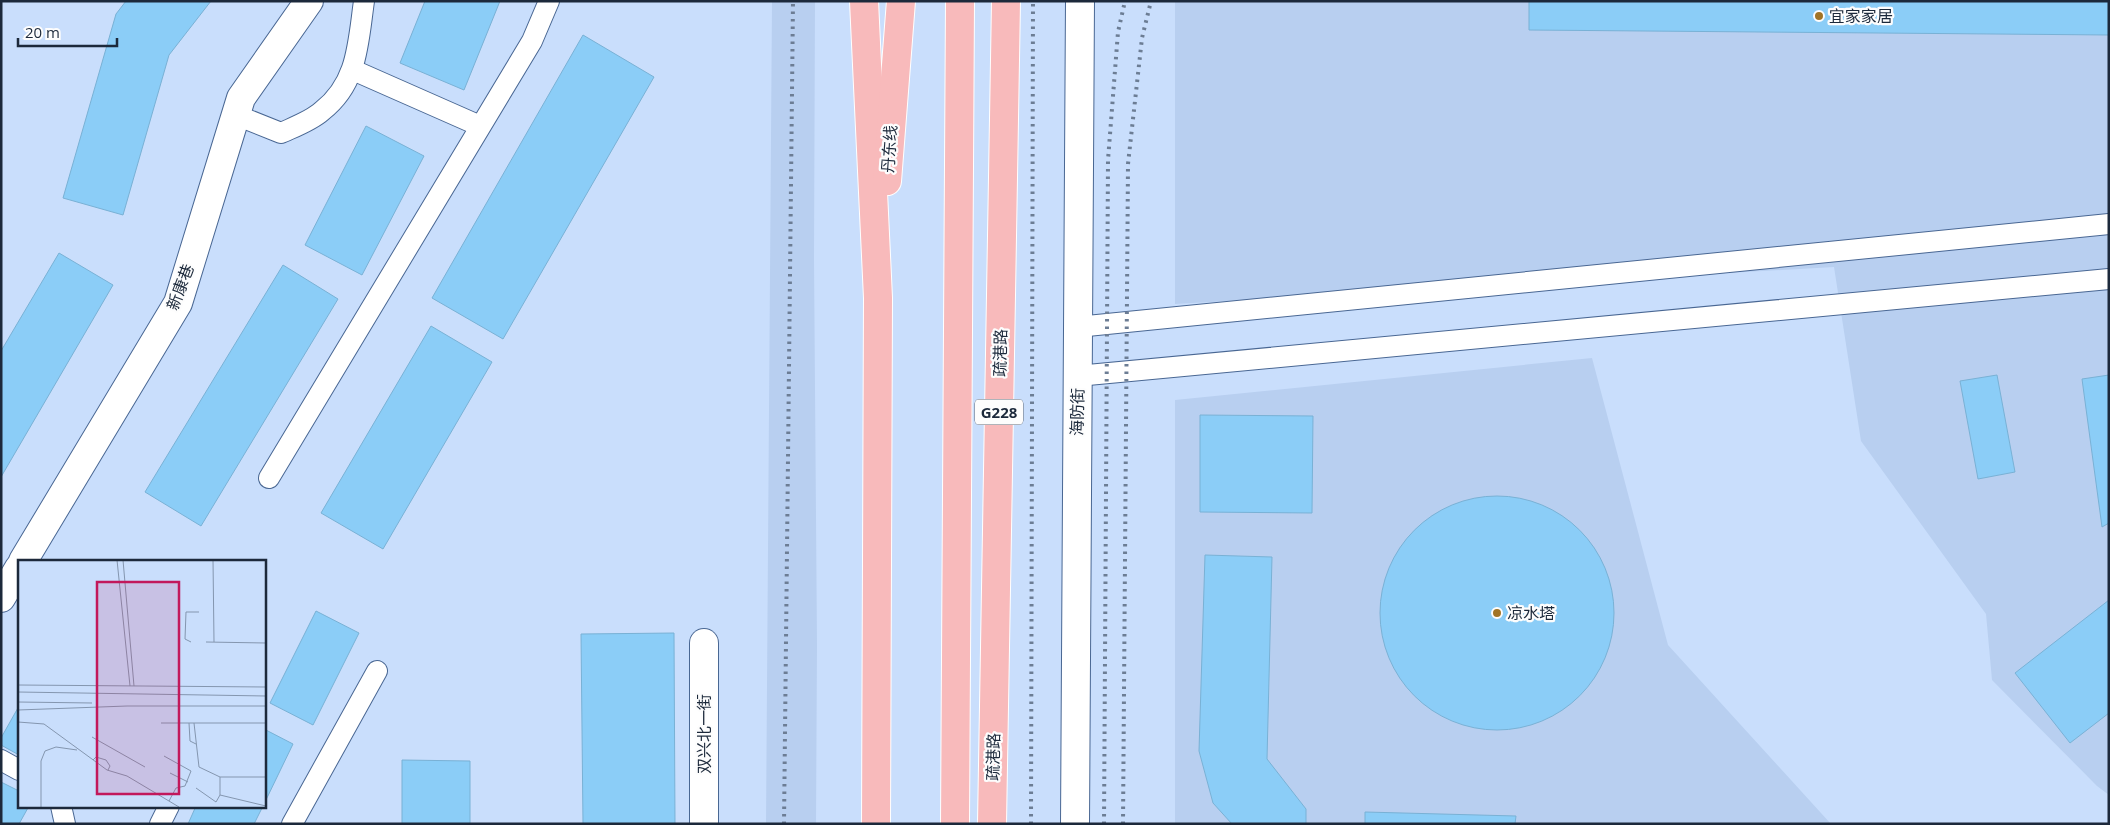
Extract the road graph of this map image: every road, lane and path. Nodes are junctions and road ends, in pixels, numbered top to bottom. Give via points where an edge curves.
1 (308, 1) edge
2 (364, 1) edge
3 (548, 1) edge
4 (864, 1) edge
5 (901, 1) edge
6 (960, 1) edge
7 (1006, 1) edge
8 (1080, 1) edge
9 (353, 70) junction
10 (236, 115) junction
11 (480, 126) junction
12 (2109, 224) edge
13 (2109, 279) edge
14 (878, 298) junction
15 (1078, 327) junction
16 (1078, 376) junction
17 (269, 478) dead end
18 (24, 560) edge
19 (18, 570) edge
20 (1, 598) edge
21 (704, 643) dead end
22 (377, 671) dead end
23 (1, 760) edge
24 (18, 769) edge
25 (61, 808) edge
26 (167, 808) edge
27 (65, 824) edge
28 (160, 824) edge
29 (292, 824) edge
30 (704, 824) edge
31 (876, 824) edge
32 (955, 824) edge
33 (992, 824) edge
34 (1075, 824) edge

1 - 10 street, 新康巷 via 241,98
2 - 9 lane
3 - 11 lane via 532,41
4 - 14 highway
5 - 14 highway, 丹东线
6 - 32 highway
7 - 33 highway, 疏港路 / G228
8 - 15 street, 海防街
9 - 10 lane via 341,91 322,112 281,134
9 - 11 lane
10 - 18 street, 新康巷 via 178,303
11 - 17 lane
12 - 15 lane
13 - 16 lane
14 - 31 highway
15 - 16 street, 海防街
16 - 34 street, 海防街
19 - 20 street
21 - 30 street, 双兴北一街
22 - 29 lane
23 - 24 lane
25 - 27 lane
26 - 28 lane

